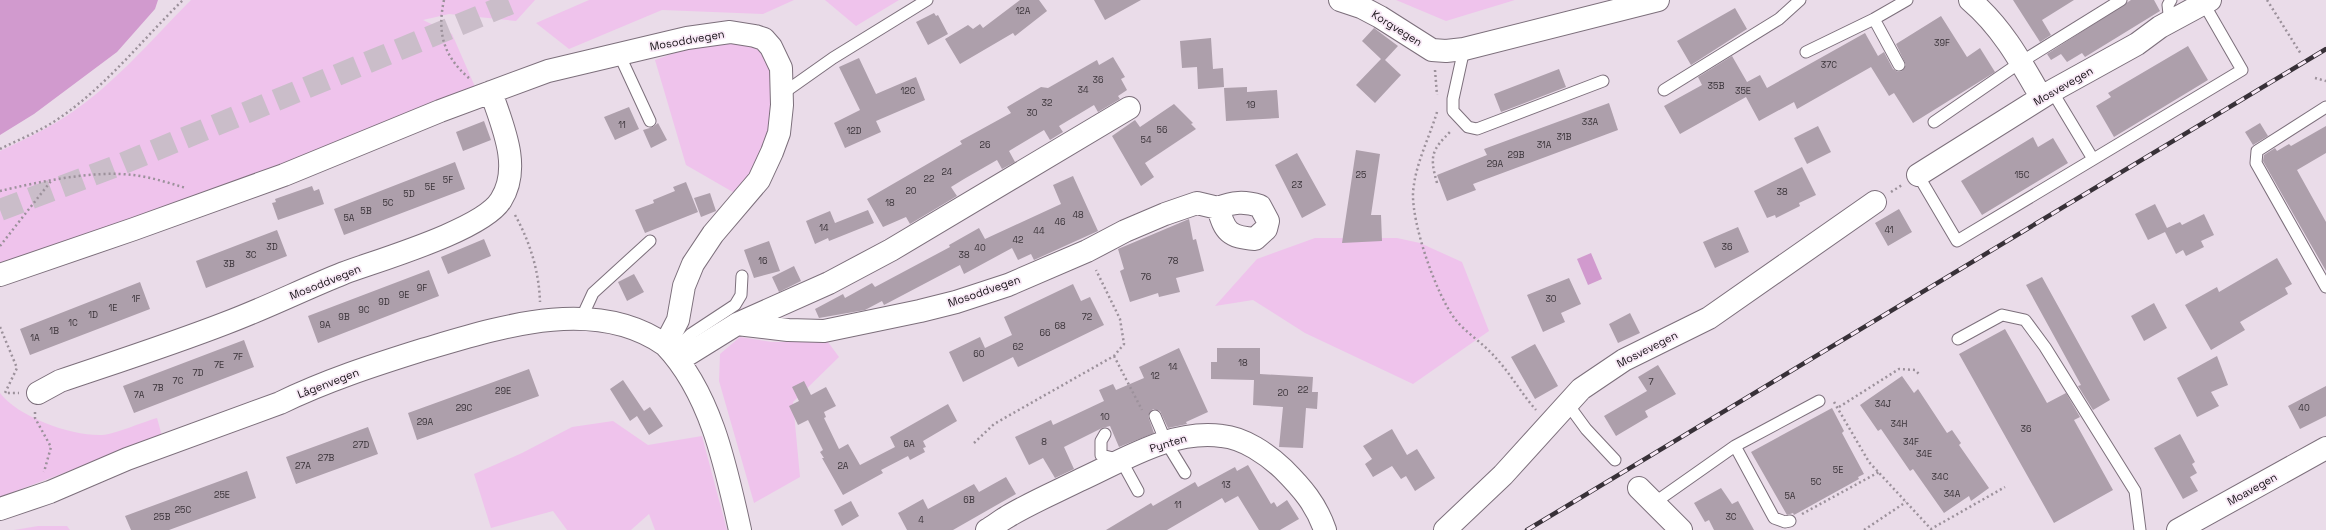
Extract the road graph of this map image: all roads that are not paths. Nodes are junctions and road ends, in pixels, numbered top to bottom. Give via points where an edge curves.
1 (927, 0) edge
2 (1658, 0) edge
3 (1800, 0) edge
4 (1907, 0) edge
5 (1970, 0) edge
6 (2121, 0) edge
7 (2171, 0) edge
8 (1346, 1) edge
9 (2207, 2) edge
10 (1874, 19) junction
11 (2170, 23) junction
12 (1464, 49) junction
13 (1806, 52) dead end
14 (619, 54) junction
15 (2021, 62) junction
16 (1899, 65) dead end
17 (1603, 81) dead end
18 (1664, 90) dead end
19 (491, 92) junction
20 (782, 94) junction
21 (2047, 94) junction
22 (2326, 107) edge
23 (1129, 108) dead end
24 (650, 121) dead end
25 (1934, 122) dead end
26 (2093, 159) junction
27 (1918, 175) joint
28 (1876, 202) road end
29 (1218, 208) dead end
30 (650, 241) dead end
31 (0, 275) edge
32 (742, 276) dead end
33 (2326, 286) edge
34 (581, 319) junction
35 (737, 324) junction
36 (1958, 339) dead end
37 (672, 352) junction
38 (38, 392) dead end
39 (1819, 401) road end
40 (1567, 403) junction
41 (1151, 417) road end
42 (1105, 434) dead end
43 (1166, 442) junction
44 (1735, 446) junction
45 (2326, 448) edge
46 (1121, 460) junction
47 (1615, 460) dead end
48 (1185, 473) dead end
49 (1138, 491) dead end
50 (1646, 496) joint
51 (0, 509) edge
52 (1790, 521) road end
53 (740, 530) edge
54 (987, 530) edge
55 (1325, 530) edge
56 (1445, 530) edge
57 (1680, 530) edge
58 (2140, 530) edge
59 (2178, 530) edge

1 - 20 lane via 833,58
2 - 12 street
3 - 18 lane via 1779,19
4 - 10 lane
5 - 15 street via 2004,35
6 - 15 lane
7 - 11 lane via 2168,5
8 - 12 street, Korgvegen via 1380,17 1432,50
9 - 11 street, Mosvevegen
9 - 26 lane via 2242,70
10 - 13 lane
10 - 16 lane
11 - 21 street, Mosvevegen
12 - 17 lane via 1453,99 1453,111 1468,127 1477,129
14 - 19 street, Mosoddvegen via 548,70
14 - 20 street, Mosoddvegen via 687,38 730,32 750,34 764,39 777,56 781,68
14 - 24 lane
15 - 21 street
15 - 25 lane
19 - 31 street, Mosoddvegen via 291,172
19 - 38 street, Mosoddvegen via 505,135 510,165 507,188 501,200 480,219 226,323 60,380
20 - 37 street, Mosoddvegen via 779,133 765,169 759,180 713,234 693,264 684,286
21 - 26 lane
21 - 27 street, Mosvevegen
22 - 33 lane via 2257,151 2256,163
23 - 35 street via 885,254 829,283
26 - 27 lane via 1957,241
28 - 40 street, Mosvevegen via 1710,318 1624,360 1581,389
29 - 35 street, Mosoddvegen via 1197,203 1125,231 1087,251 1008,285 956,302 824,331
30 - 34 lane via 593,293
32 - 37 lane via 741,295 735,305 691,334
34 - 37 street, Lågenvegen via 618,323 656,338
34 - 51 street, Lågenvegen via 513,325 401,357 320,385 280,403
35 - 37 street
36 - 58 lane via 2002,315 2025,320 2045,347 2135,492
37 - 53 street via 693,383 715,435
39 - 44 lane
40 - 47 lane via 1586,429
40 - 56 street, Mosvevegen via 1503,475
41 - 43 lane
42 - 46 lane via 1101,441 1101,455
43 - 46 street, Pynten
43 - 48 lane
43 - 55 street, Pynten via 1186,437 1223,436 1254,448 1275,461 1303,489 1317,509
44 - 50 lane
44 - 52 lane via 1774,518
45 - 59 street, Moavegen
46 - 49 lane
46 - 54 street, Pynten via 1014,513
50 - 57 street

